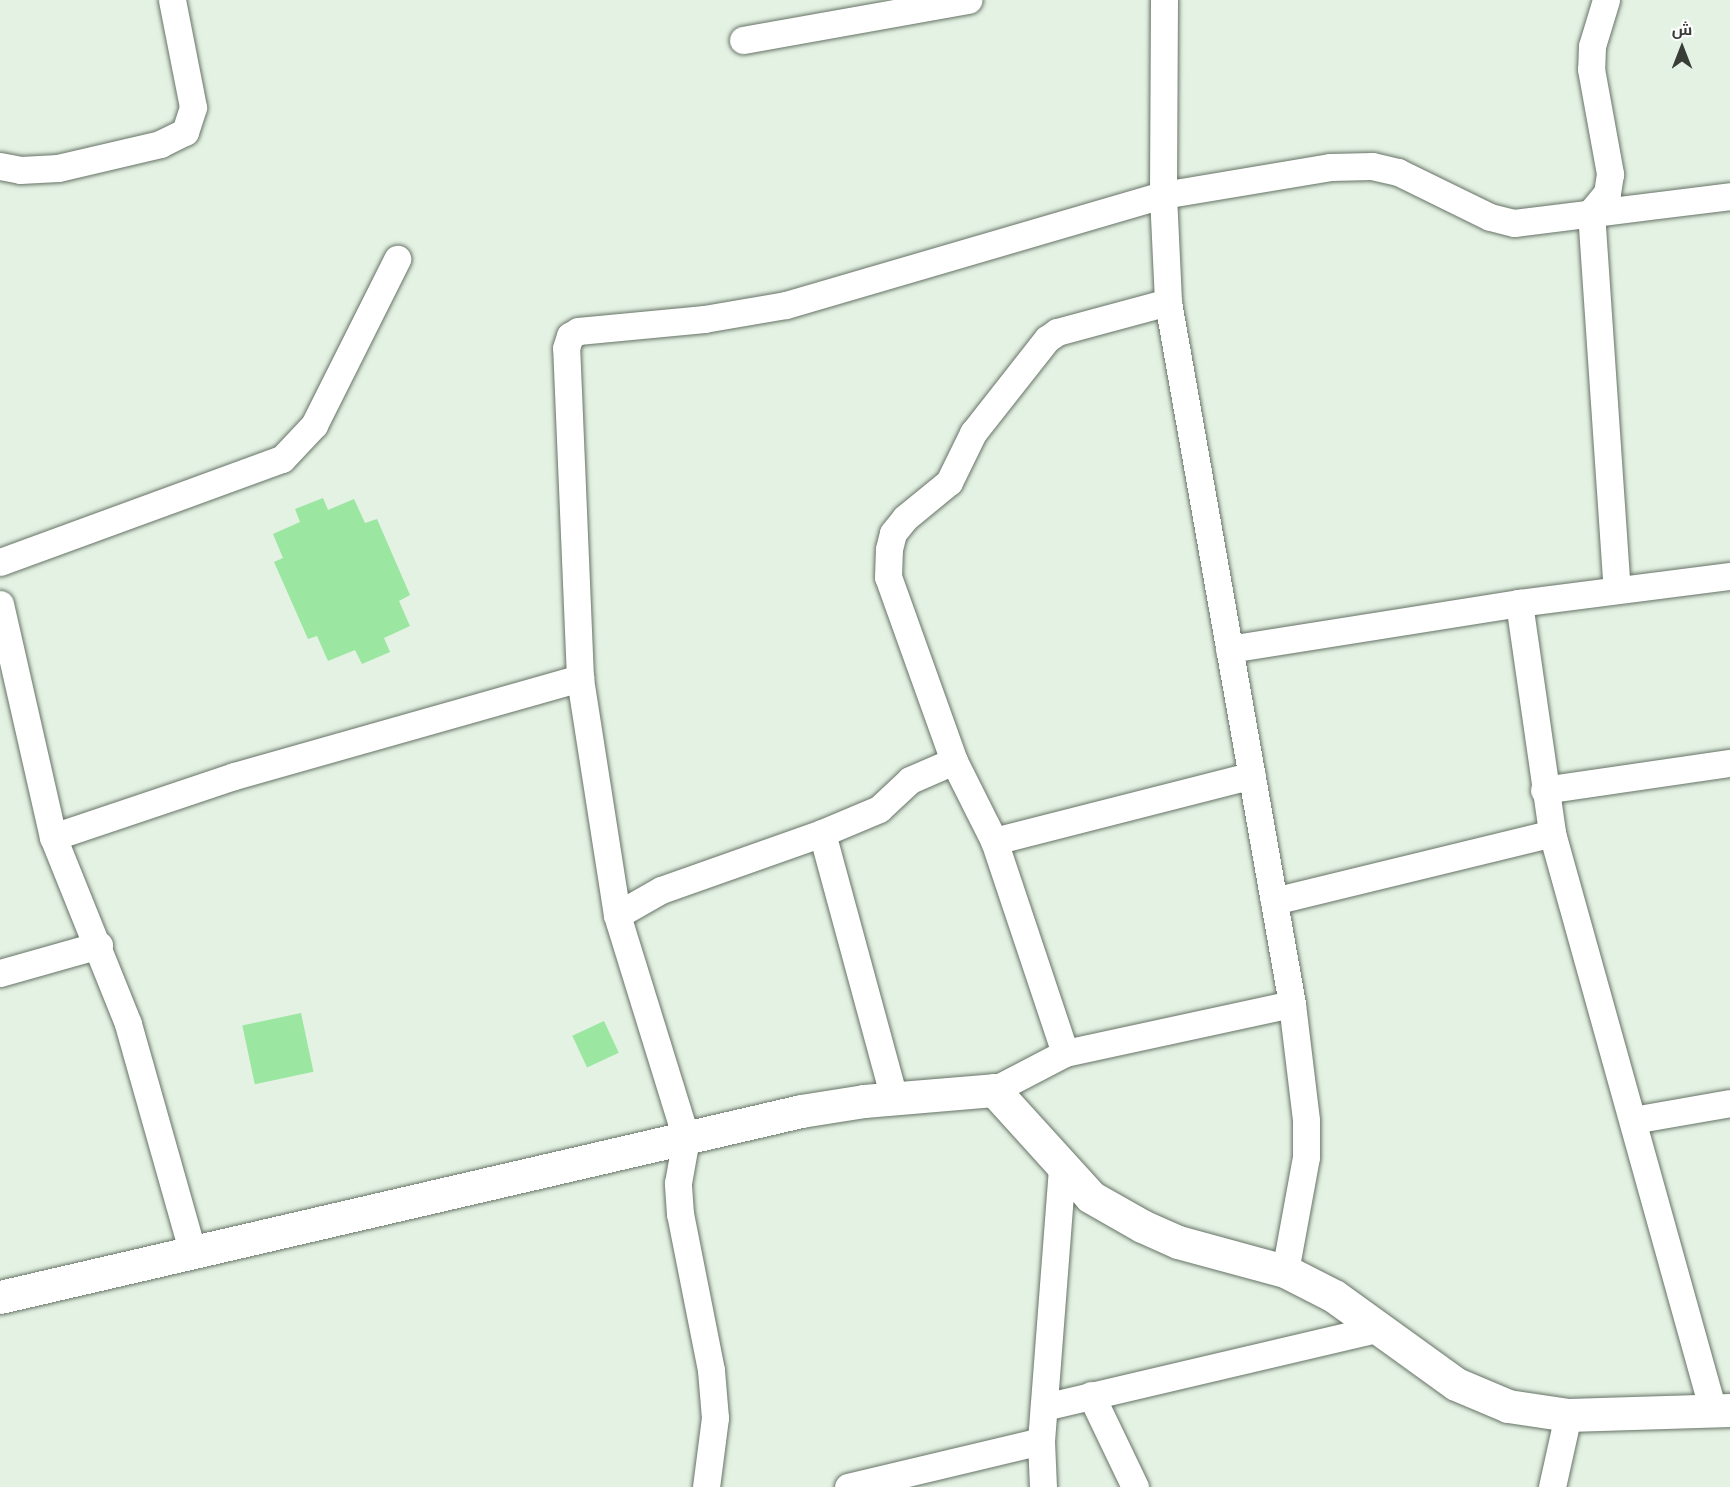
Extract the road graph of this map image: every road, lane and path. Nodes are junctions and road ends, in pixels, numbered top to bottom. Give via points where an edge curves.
1 (172, 0) edge
2 (968, 0) edge
3 (1164, 0) edge
4 (1606, 0) edge
5 (742, 40) dead end
6 (0, 165) edge
7 (1163, 195) junction
8 (1730, 196) edge
9 (1591, 212) junction
10 (397, 259) dead end
11 (1168, 302) junction
12 (0, 562) edge
13 (1730, 576) edge
14 (1617, 589) junction
15 (1519, 603) junction
16 (0, 604) edge
17 (1229, 649) junction
18 (580, 678) junction
19 (954, 761) junction
20 (1730, 763) edge
21 (1252, 775) junction
22 (1544, 790) junction
23 (822, 833) junction
24 (1552, 833) junction
25 (53, 837) junction
26 (994, 841) junction
27 (1274, 901) junction
28 (617, 915) junction
29 (99, 945) junction
30 (0, 973) edge
31 (1292, 1004) junction
32 (1065, 1053) junction
33 (994, 1090) junction
34 (894, 1098) junction
35 (1730, 1103) edge
36 (1633, 1120) junction
37 (686, 1138) junction
38 (1062, 1166) junction
39 (193, 1253) junction
40 (1285, 1271) junction
41 (0, 1297) edge
42 (1381, 1328) junction
43 (1091, 1395) junction
44 (1044, 1407) junction
45 (1722, 1410) edge
46 (1568, 1415) junction
47 (1041, 1441) junction
48 (706, 1487) edge
49 (848, 1487) edge
50 (1043, 1487) edge
51 (1135, 1487) edge
52 (1552, 1487) edge

1 - 6 street via 193,107 185,132 160,144 58,168 20,170
2 - 5 street
3 - 7 street
4 - 9 street via 1592,46 1591,69 1610,174 1607,193
7 - 9 street via 1329,167 1372,166 1398,172 1490,217 1514,223
7 - 11 street
7 - 18 street via 786,305 704,319 578,331 570,336 566,348
8 - 9 street via 1674,206
9 - 14 street
10 - 12 street via 314,425 282,459
11 - 17 street
11 - 19 street via 1057,332 1047,339 973,433 949,482 905,518 893,533 888,577
13 - 14 street
14 - 15 street
15 - 17 street
15 - 22 street
16 - 25 street
17 - 21 street
18 - 25 street via 234,776
18 - 28 street
19 - 23 street via 910,780 879,809
19 - 26 street
20 - 22 street
21 - 26 street
21 - 27 street
22 - 24 street
23 - 28 street via 661,890
23 - 34 street
24 - 27 street
24 - 36 street
25 - 29 street
26 - 32 street
27 - 31 street
28 - 37 street
29 - 30 street
29 - 39 street via 128,1023
31 - 32 street
31 - 40 street via 1306,1157
32 - 33 street
33 - 34 street
33 - 38 street
34 - 37 street via 801,1111
35 - 36 street
36 - 45 street
37 - 39 street
37 - 48 street via 678,1183 680,1214 711,1370 715,1418
38 - 40 street via 1091,1197 1142,1227 1178,1242
38 - 44 street
39 - 41 street
40 - 42 street via 1334,1296
42 - 43 street
42 - 46 street via 1412,1356 1456,1384 1508,1406
43 - 44 street
43 - 51 street
44 - 47 street
45 - 46 street
46 - 52 street
47 - 49 street
47 - 50 street

